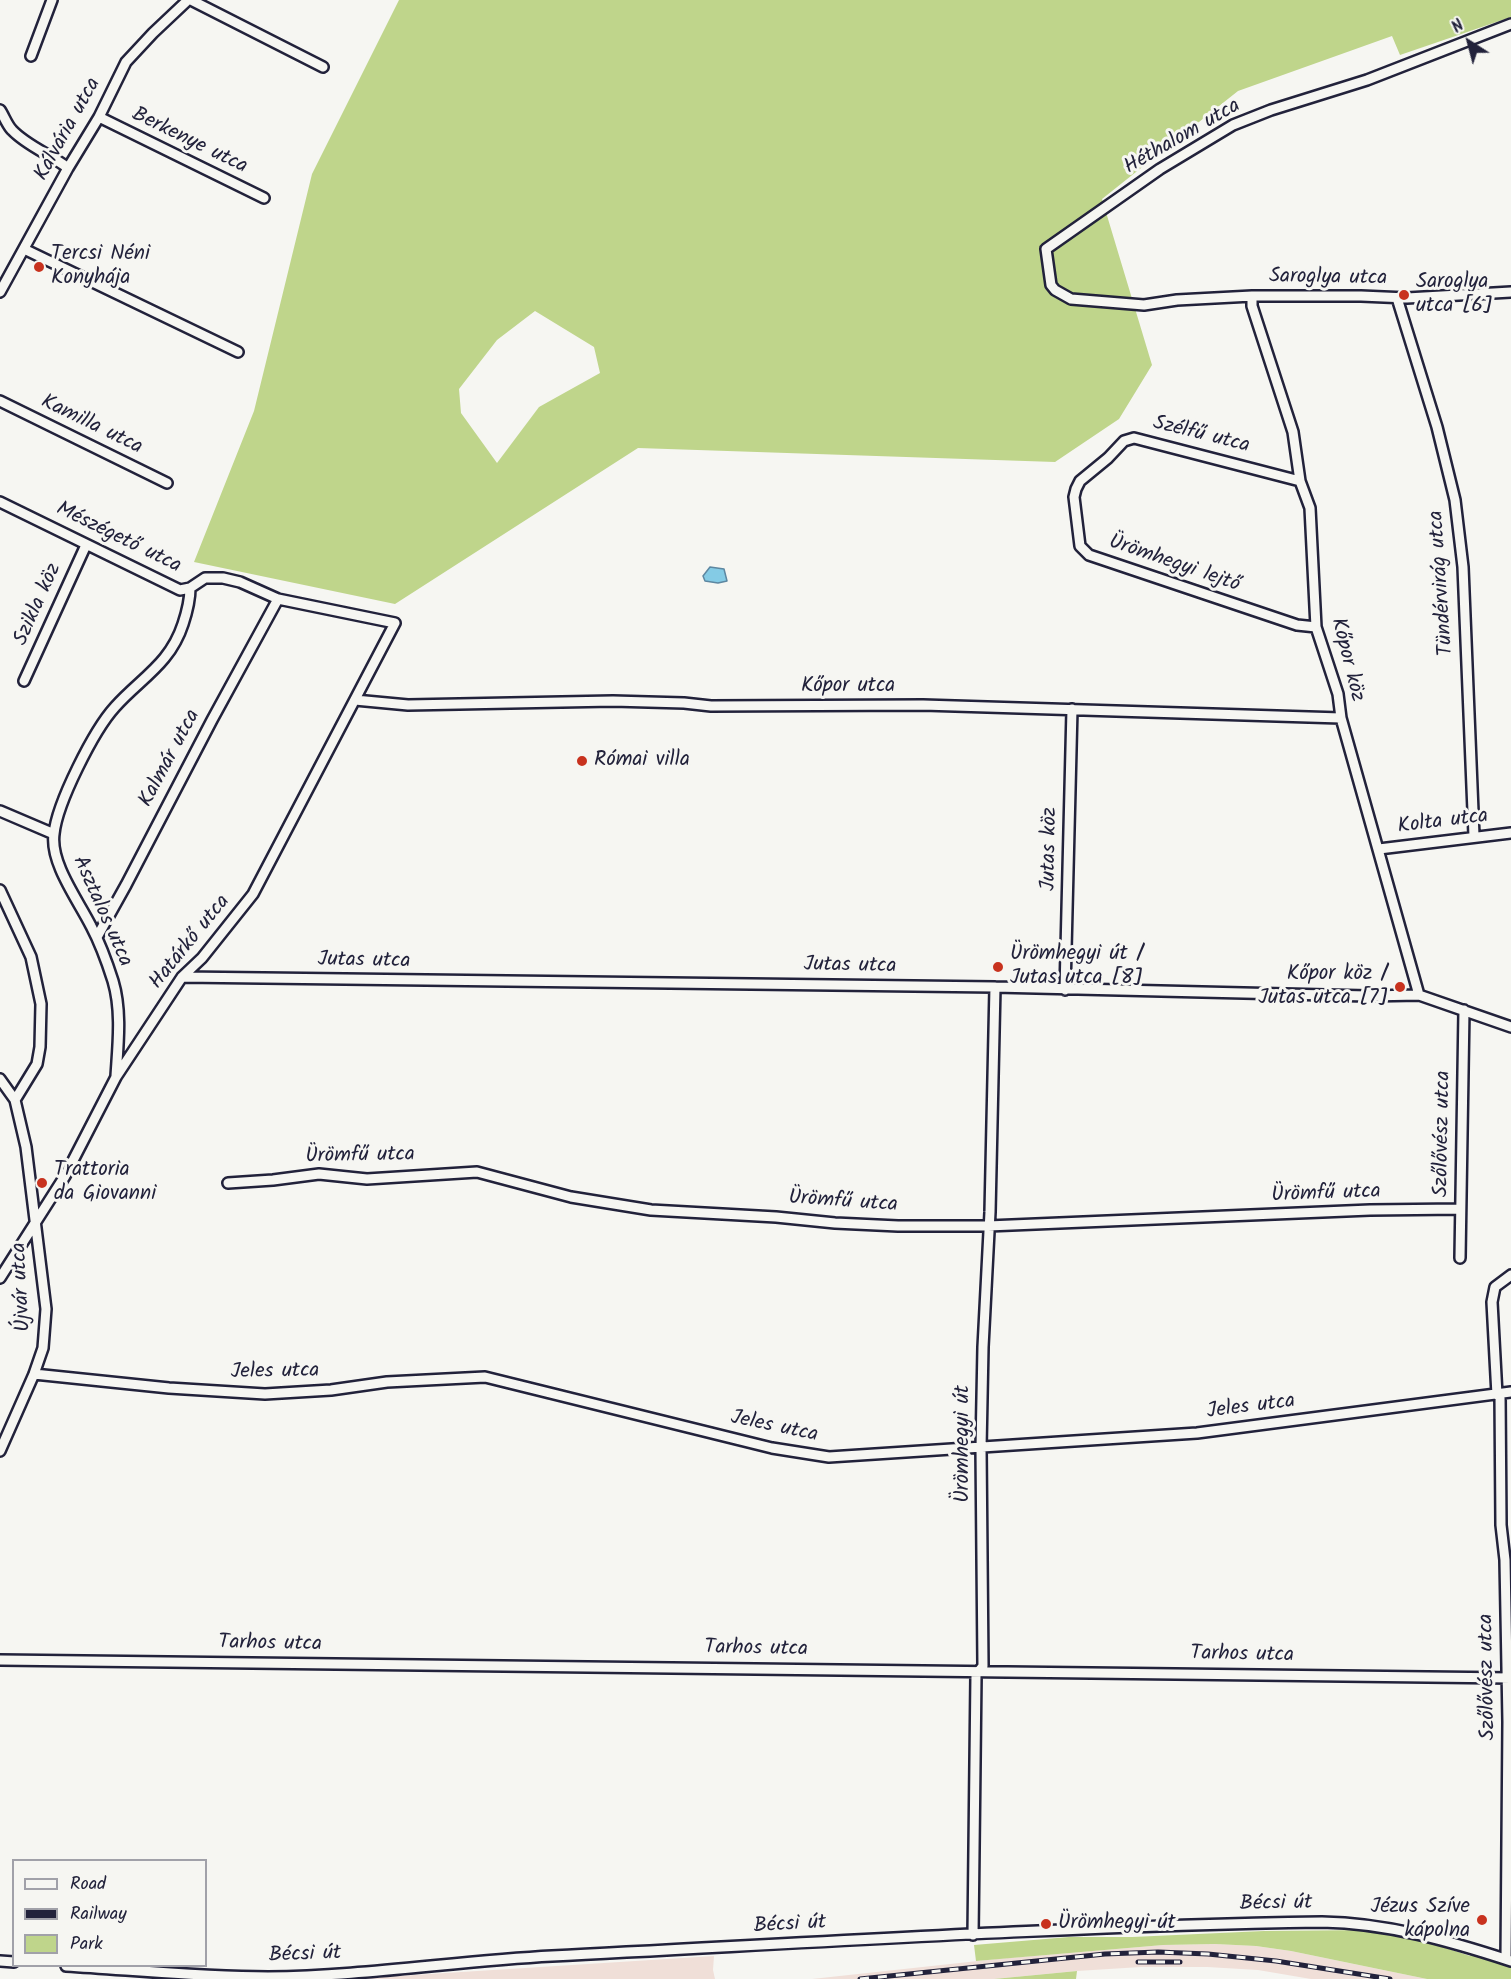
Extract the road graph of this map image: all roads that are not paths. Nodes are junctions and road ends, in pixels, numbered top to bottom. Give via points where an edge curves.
1 (52, 0) edge
2 (190, 0) edge
3 (1511, 24) edge
4 (31, 56) dead end
5 (323, 67) dead end
6 (0, 110) edge
7 (99, 117) junction
8 (68, 168) junction
9 (264, 198) dead end
10 (24, 249) junction
11 (0, 292) edge
12 (1511, 292) edge
13 (1252, 296) junction
14 (1397, 298) junction
15 (1144, 305) joint
16 (238, 352) dead end
17 (0, 401) edge
18 (1300, 481) junction
19 (167, 483) dead end
20 (1076, 489) joint
21 (0, 502) edge
22 (86, 545) junction
23 (190, 588) junction
24 (278, 599) junction
25 (395, 623) joint
26 (1316, 627) junction
27 (24, 681) dead end
28 (355, 700) junction
29 (1072, 708) junction
30 (1341, 718) junction
31 (0, 811) edge
32 (1511, 833) edge
33 (54, 834) junction
34 (1474, 836) junction
35 (1379, 849) junction
36 (0, 890) edge
37 (97, 937) junction
38 (182, 977) junction
39 (995, 987) junction
40 (1065, 990) junction
41 (1419, 995) junction
42 (1464, 1010) junction
43 (1511, 1027) edge
44 (116, 1077) junction
45 (0, 1079) edge
46 (15, 1100) junction
47 (228, 1183) dead end
48 (1460, 1209) junction
49 (37, 1220) junction
50 (988, 1226) junction
51 (1460, 1258) dead end
52 (1511, 1275) edge
53 (0, 1278) edge
54 (34, 1374) junction
55 (1511, 1392) edge
56 (1499, 1395) junction
57 (981, 1448) junction
58 (0, 1451) edge
59 (0, 1660) edge
60 (980, 1671) junction
61 (1509, 1678) edge
62 (973, 1935) junction
63 (1508, 1960) edge
64 (91, 1967) edge

1 - 4 street
2 - 5 street
2 - 7 street, Kálvária utca via 126,62
3 - 15 street, Héthalom utca via 1367,80 1233,125 1160,169 1046,249 1051,285 1061,294 1071,299
6 - 8 street via 10,129
7 - 8 street, Kálvária utca
7 - 9 street, Berkenye utca
8 - 10 street, Kálvária utca
10 - 11 street, Kálvária utca
10 - 16 street
12 - 14 street, Saroglya utca
13 - 14 street, Saroglya utca
13 - 15 street, Saroglya utca
13 - 18 street, Kőpor köz via 1293,432
14 - 34 street, Tündérvirág utca via 1455,500 1463,567
17 - 19 street, Kamilla utca
18 - 20 street, Szélfű utca via 1134,438 1124,441
18 - 26 street, Kőpor köz via 1310,508
20 - 26 street, Ürömhegyi lejtő via 1080,546 1089,555 1297,625
21 - 22 street, Mészégető utca
22 - 23 street, Mészégető utca via 165,584 180,590
22 - 27 street, Szikla köz
23 - 24 street, Mészégető utca via 205,578 223,578
23 - 33 street, Asztalos utca via 187,612 174,645 158,667 114,708 94,739 67,791
24 - 25 street, Mészégető utca
24 - 37 street, Kalmár utca
25 - 28 street, Határkő utca
26 - 30 street, Kőpor köz via 1338,694
28 - 29 street, Kőpor utca via 408,705 613,701 711,706
28 - 38 street, Határkő utca via 253,894
29 - 30 street, Kőpor utca
29 - 40 street, Jutas köz
30 - 35 street, Kőpor köz
31 - 33 street
32 - 34 street, Kolta utca
33 - 37 street, Asztalos utca via 57,859
34 - 35 street, Kolta utca
35 - 41 street, Kőpor köz
36 - 46 street via 31,957 41,1004 37,1064
37 - 44 street, Asztalos utca via 117,999
38 - 39 street, Jutas utca
38 - 44 street, Határkő utca
39 - 40 street, Jutas utca
39 - 50 street, Ürömhegyi út
40 - 41 street, Jutas utca
41 - 42 street, Jutas utca
42 - 43 street, Jutas utca
42 - 48 street, Szőlővész utca
44 - 49 street, Határkő utca via 65,1176
45 - 46 street
46 - 49 street, Újvár utca
47 - 50 street, Ürömfű utca via 319,1174 366,1179 477,1172 572,1197 651,1210 835,1223
48 - 50 street, Ürömfű utca
48 - 51 street, Szőlővész utca
49 - 53 street, Határkő utca
49 - 54 street, Újvár utca via 46,1309 43,1348
50 - 57 street, Ürömhegyi út
52 - 56 street, Szőlővész utca via 1495,1287 1492,1302
54 - 57 street, Jeles utca via 265,1394 485,1377 813,1456 859,1457
54 - 58 street, Újvár utca
55 - 56 street, Jeles utca
56 - 57 street, Jeles utca via 1197,1433
56 - 61 street, Szőlővész utca
57 - 60 street, Ürömhegyi út
59 - 60 street, Tarhos utca
60 - 61 street, Tarhos utca
60 - 62 street, Ürömhegyi út via 976,1675
61 - 63 street, Szőlővész utca
62 - 63 street, Bécsi út via 1339,1923 1420,1934
62 - 64 street, Bécsi út via 498,1959 268,1977

